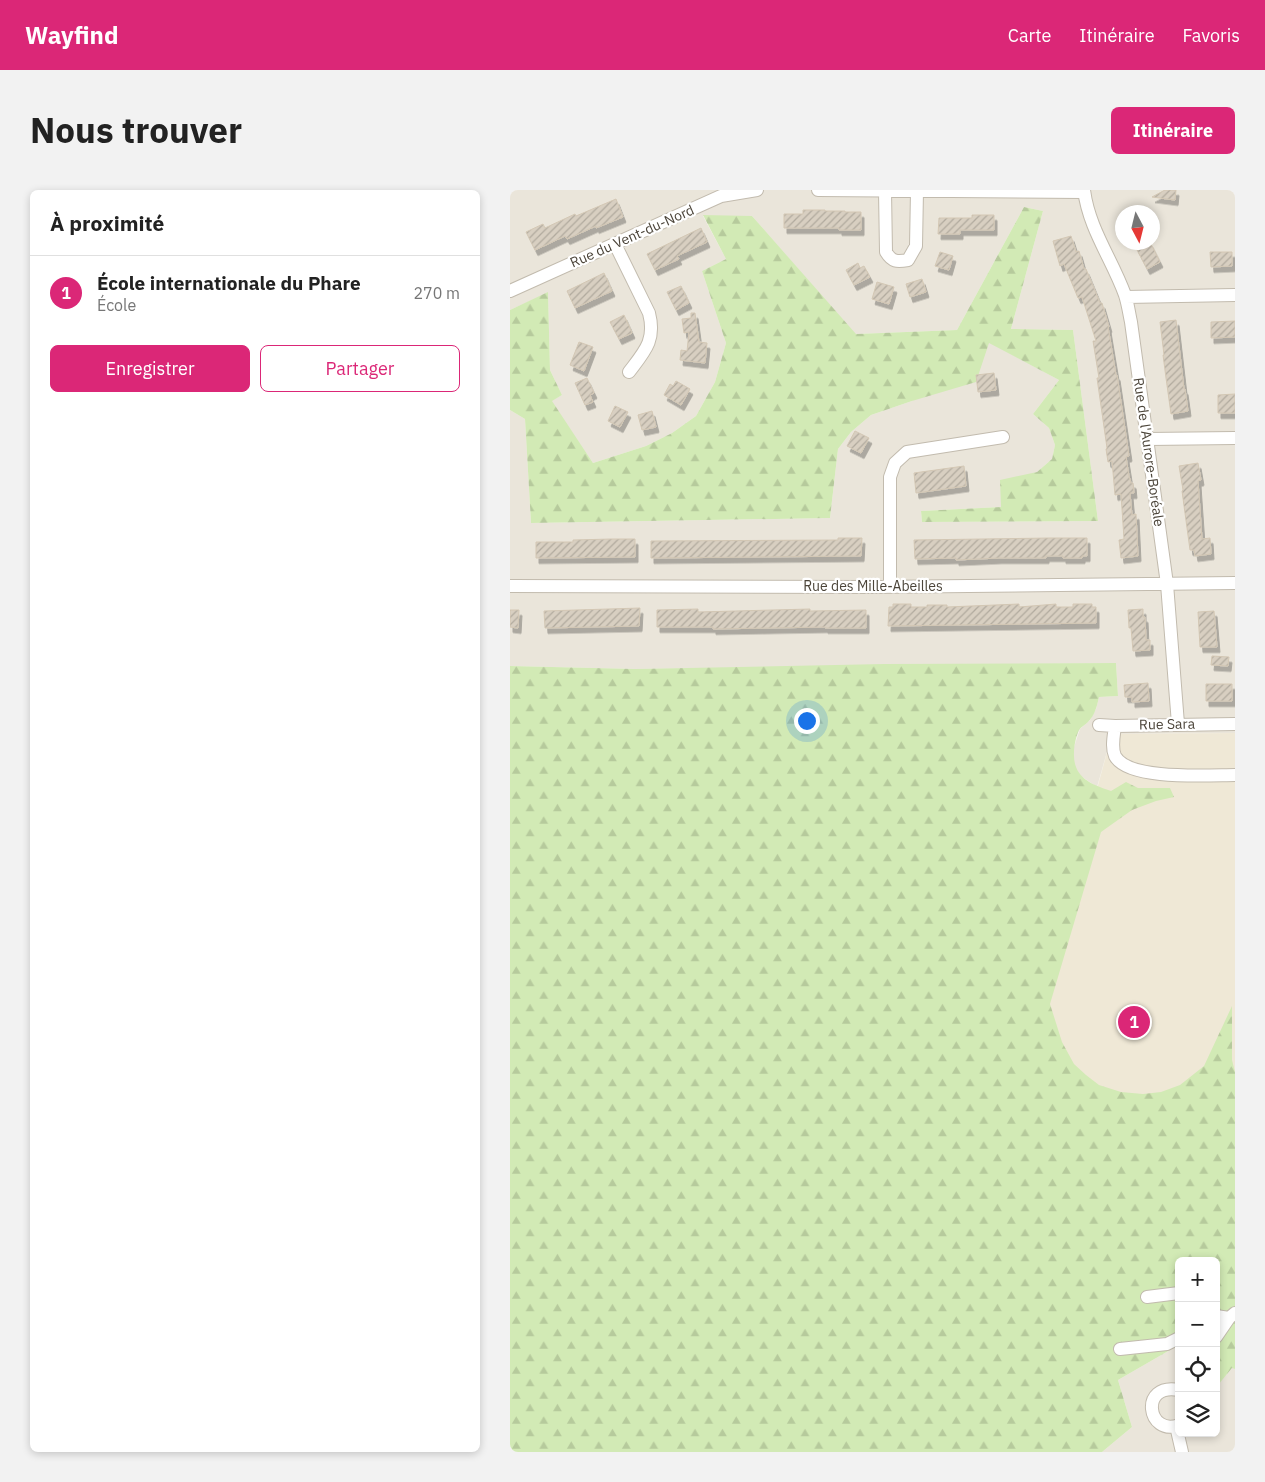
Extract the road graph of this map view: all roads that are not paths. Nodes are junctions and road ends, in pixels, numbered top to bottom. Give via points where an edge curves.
1 (757, 190) edge
2 (818, 190) edge
3 (884, 191) edge
4 (917, 191) edge
5 (1084, 191) edge
6 (615, 244) junction
7 (510, 291) edge
8 (1235, 295) edge
9 (1126, 297) junction
10 (629, 372) dead end
11 (1002, 437) dead end
12 (1235, 438) edge
13 (1148, 439) junction
14 (1167, 584) junction
15 (1235, 584) edge
16 (510, 586) edge
17 (890, 586) junction
18 (1099, 724) dead end
19 (1178, 724) junction
20 (1235, 724) edge
21 (1115, 726) junction
22 (1235, 775) edge
23 (1175, 1294) edge
24 (1147, 1297) dead end
25 (1232, 1315) edge
26 (1220, 1332) edge
27 (1175, 1340) edge
28 (1120, 1349) dead end
29 (1175, 1389) edge
30 (1175, 1426) edge
31 (1180, 1437) edge
32 (1182, 1452) edge

1 - 6 street, Rue du Vent-du-Nord via 721,196
2 - 3 street
3 - 4 street
3 - 4 street via 886,252 895,262 908,260 916,246
4 - 5 street
5 - 9 street, Rue de l'Aurore-Boréale via 1095,233
6 - 7 street, Rue du Vent-du-Nord
6 - 10 street via 651,321 650,342
8 - 9 street
9 - 13 street, Rue de l'Aurore-Boréale
11 - 17 street via 907,452 895,463 890,477
12 - 13 street
13 - 14 street, Rue de l'Aurore-Boréale
14 - 15 street, Rue des Mille-Abeilles
14 - 17 street, Rue des Mille-Abeilles
14 - 19 street, Rue de l'Aurore-Boréale
16 - 17 street, Rue des Mille-Abeilles
18 - 21 street, Rue Sara
19 - 20 street, Rue Sara
19 - 21 street, Rue Sara
21 - 22 street via 1115,756 1122,765 1133,770 1162,775
23 - 24 street
25 - 26 street
27 - 28 street via 1167,1344
29 - 30 street via 1161,1390 1154,1397 1152,1406 1158,1422 1167,1427
31 - 32 street

